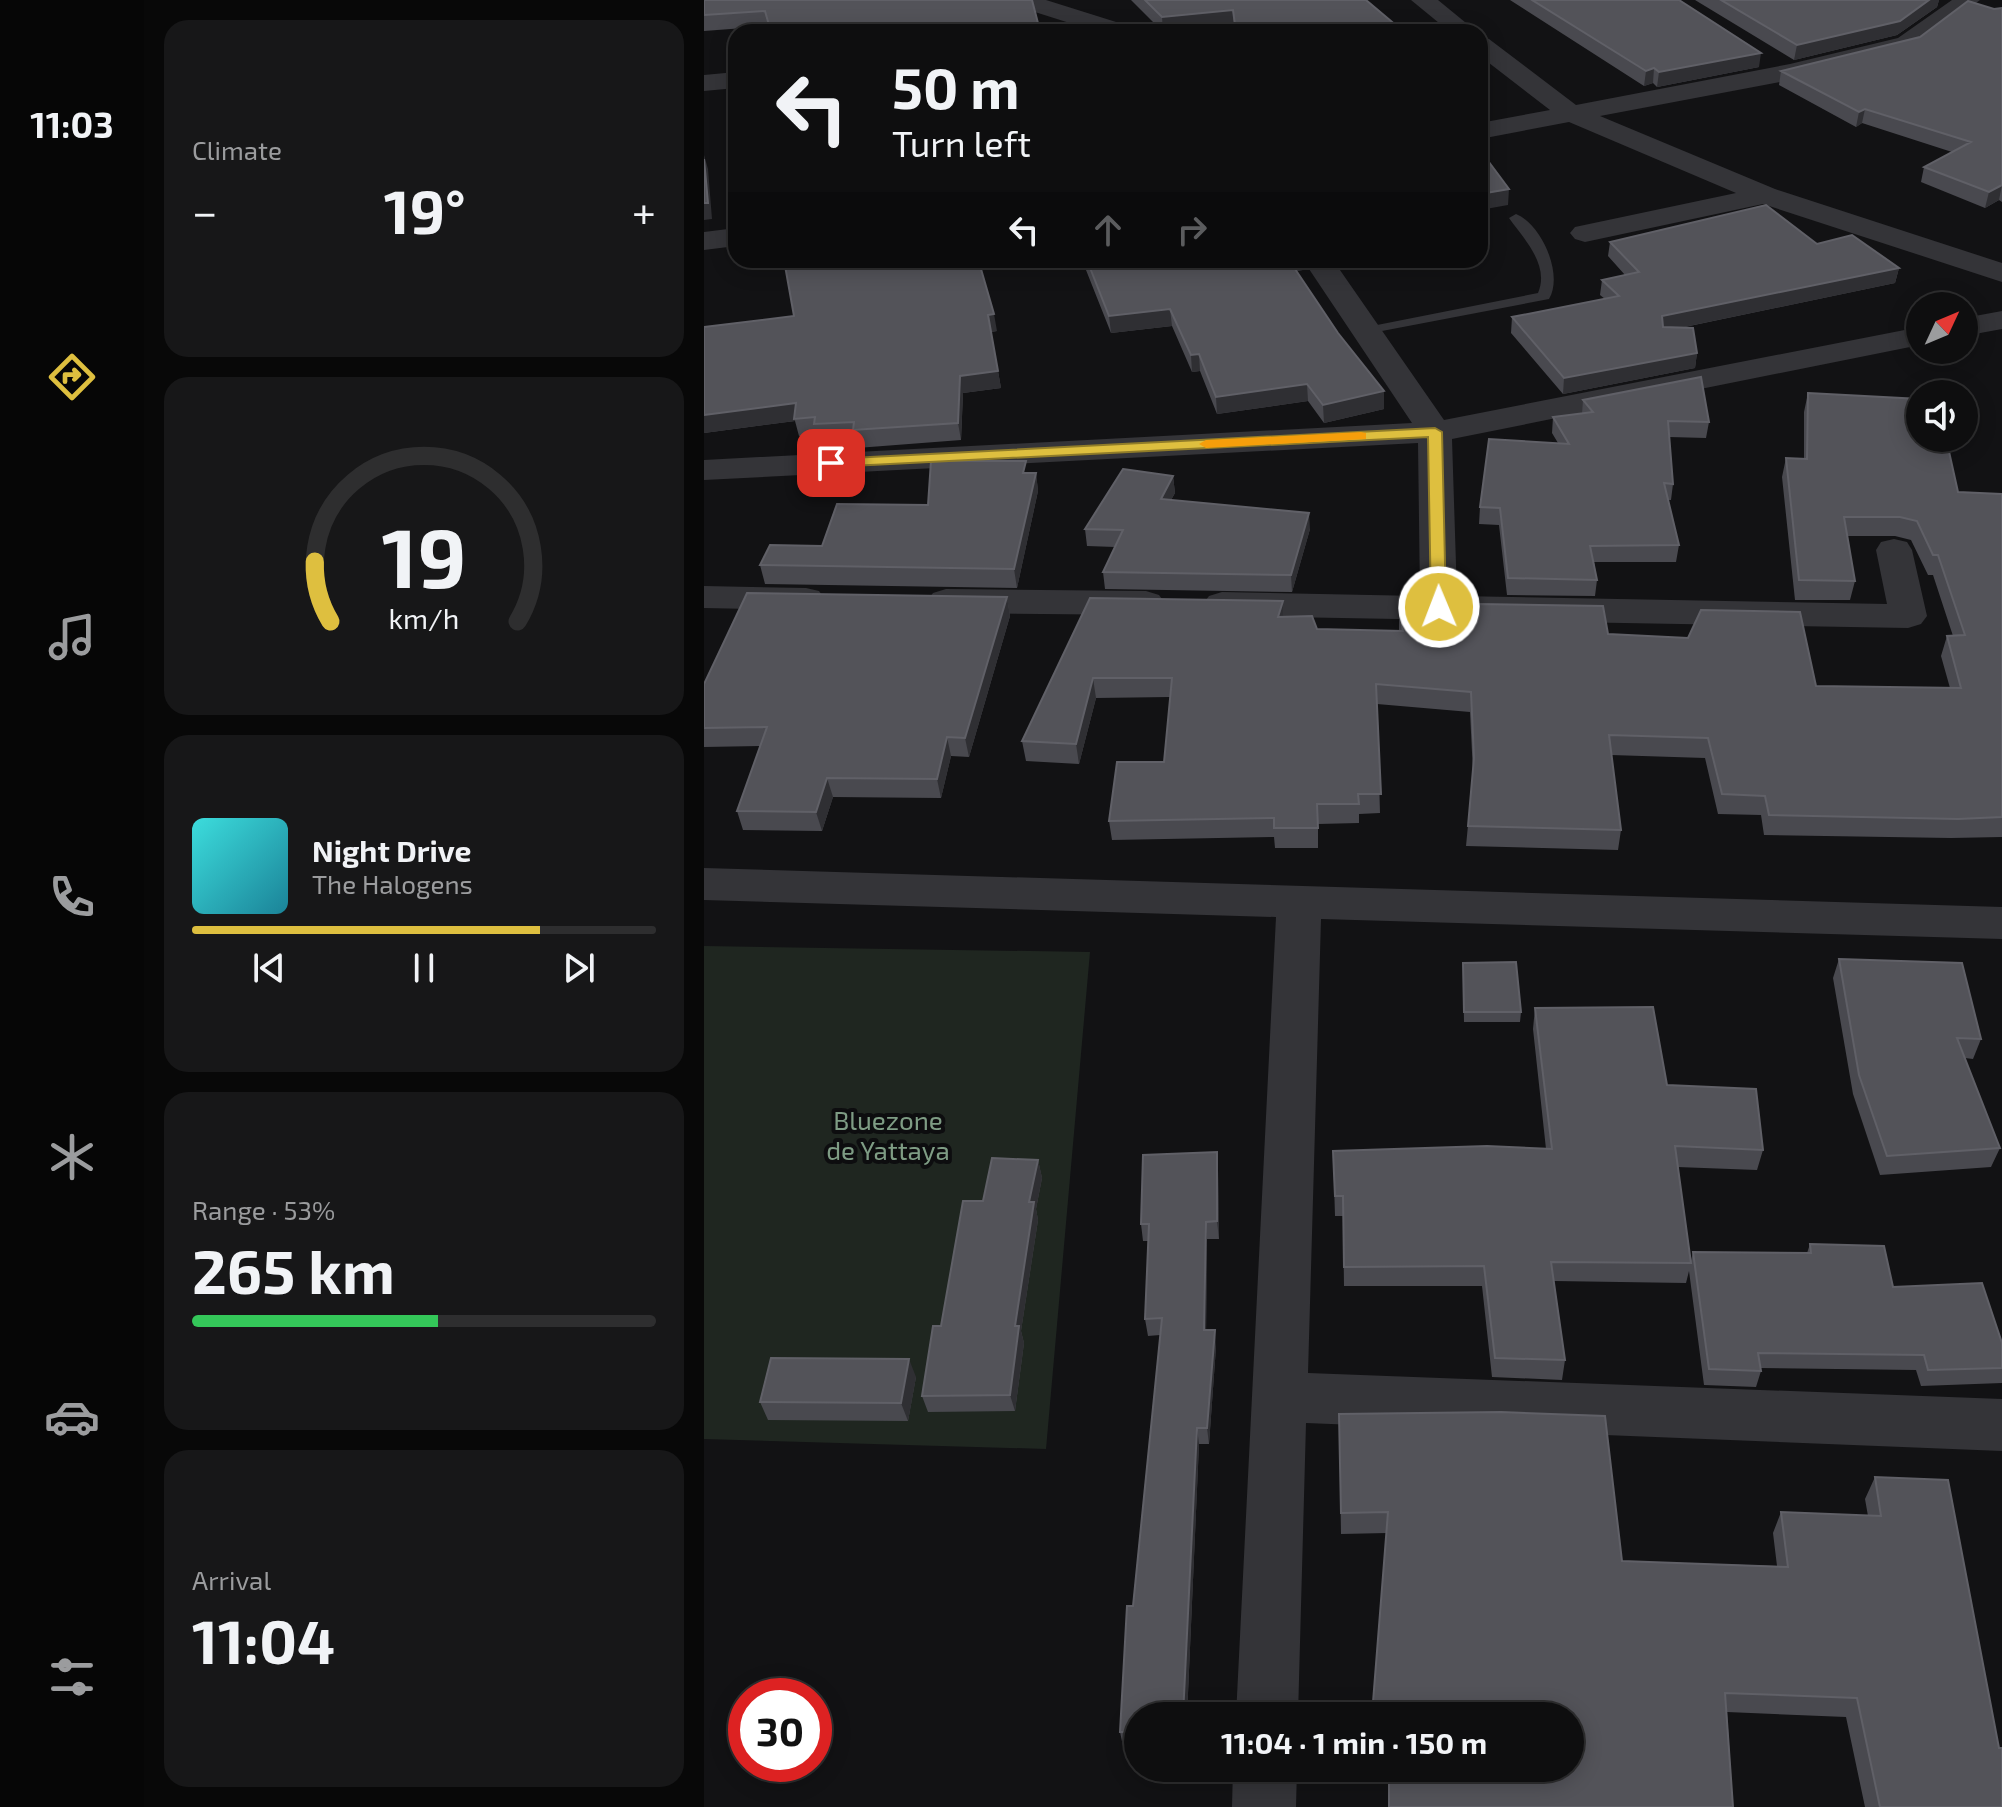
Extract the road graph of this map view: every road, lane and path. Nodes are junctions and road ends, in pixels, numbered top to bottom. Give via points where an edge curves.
1 (1021, 0) edge
2 (1423, 0) edge
3 (1968, 0) edge
4 (1098, 24) edge
5 (1454, 24) edge
6 (1488, 50) edge
7 (1764, 56) dead end
8 (1790, 72) junction
9 (728, 81) edge
10 (704, 83) edge
11 (1572, 114) junction
12 (1488, 130) edge
13 (1765, 195) junction
14 (1516, 218) dead end
15 (1585, 233) dead end
16 (728, 238) edge
17 (704, 241) edge
18 (1323, 268) edge
19 (2002, 273) edge
20 (2002, 320) edge
21 (1978, 324) edge
22 (1367, 332) junction
23 (1906, 339) edge
24 (1435, 432) junction
25 (704, 470) edge
26 (1894, 550) dead end
27 (704, 597) edge
28 (848, 599) edge
29 (912, 600) edge
30 (1439, 607) junction
31 (704, 884) edge
32 (1299, 902) junction
33 (2002, 923) edge
34 (1280, 1397) junction
35 (2002, 1425) edge
36 (1268, 1702) edge
37 (1265, 1782) edge
38 (1264, 1807) edge

1 - 4 street
2 - 5 street
3 - 8 street via 1907,43
6 - 11 street
7 - 8 street
8 - 11 street
9 - 10 street
11 - 12 street
11 - 13 street
13 - 15 street
13 - 19 street
14 - 22 lane via 1550,268 1551,285 1544,296
16 - 17 street
18 - 22 street
20 - 21 street
22 - 24 street
23 - 24 street
24 - 25 street
24 - 30 street
26 - 30 street via 1908,616
27 - 28 street
29 - 30 street
31 - 32 street
32 - 33 street
32 - 34 street
34 - 35 street
34 - 36 street
37 - 38 street

